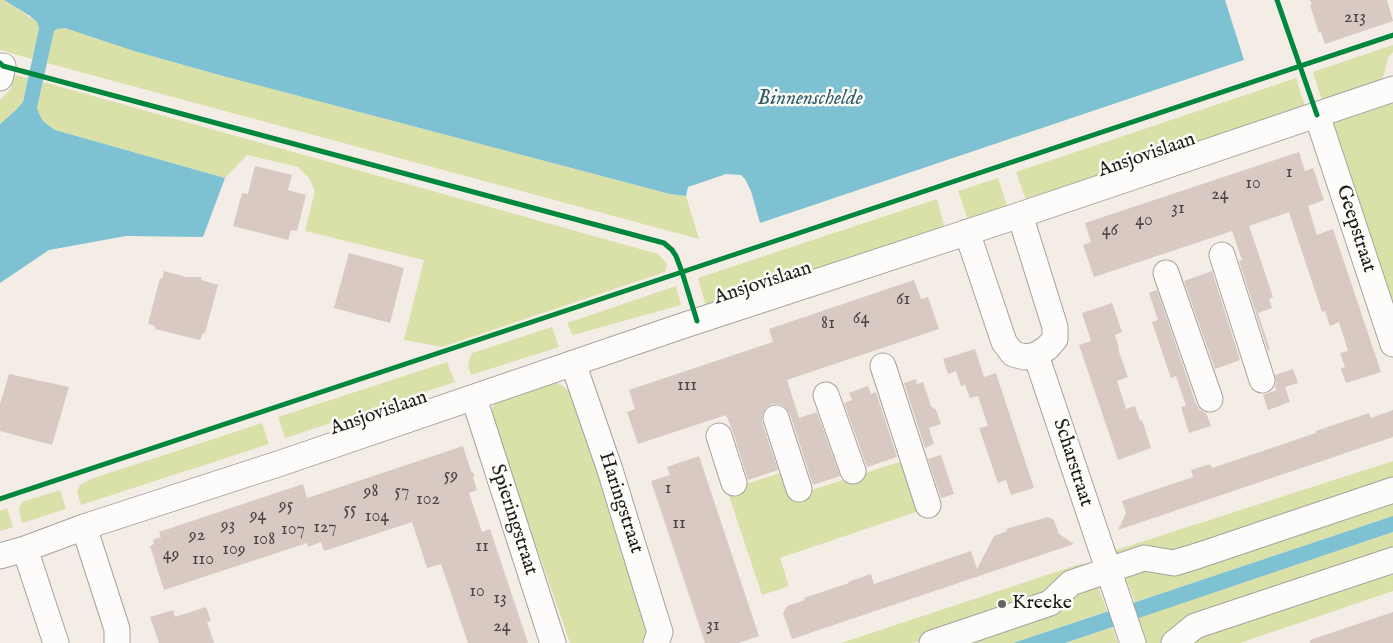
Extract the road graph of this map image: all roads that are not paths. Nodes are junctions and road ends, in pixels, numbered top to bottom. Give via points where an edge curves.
1 (1393, 89) edge
2 (1317, 115) junction
3 (1020, 215) junction
4 (967, 232) junction
5 (1222, 255) dead end
6 (1166, 273) dead end
7 (1393, 344) edge
8 (1036, 355) junction
9 (573, 363) junction
10 (883, 366) dead end
11 (1262, 380) dead end
12 (826, 395) dead end
13 (474, 398) junction
14 (1210, 399) dead end
15 (776, 418) dead end
16 (719, 436) dead end
17 (853, 471) dead end
18 (734, 483) dead end
19 (799, 489) dead end
20 (1393, 490) edge
21 (928, 505) dead end
22 (84, 527) junction
23 (24, 549) junction
24 (0, 556) edge
25 (1393, 560) edge
26 (1109, 570) junction
27 (1131, 637) edge
28 (56, 643) edge
29 (117, 643) edge
30 (553, 643) edge
31 (656, 643) edge
32 (932, 643) edge
33 (1174, 643) edge

1 - 2 street, Ansjovislaan
2 - 3 street, Ansjovislaan
2 - 7 street, Geepstraat
3 - 4 street, Ansjovislaan
3 - 8 street via 1055,327 1054,340
4 - 8 street via 1004,342 1013,354
4 - 9 street, Ansjovislaan
5 - 11 street
6 - 14 street
8 - 26 street, Scharstraat
9 - 13 street, Ansjovislaan
9 - 31 street, Haringstraat via 660,632
10 - 21 street
12 - 17 street
13 - 22 street, Ansjovislaan
13 - 30 street, Spieringstraat
15 - 19 street
16 - 18 street
20 - 26 street via 1182,560 1144,558
22 - 23 street, Ansjovislaan
22 - 29 street via 117,629
23 - 24 street, Ansjovislaan
23 - 28 street
25 - 33 street via 1194,626
26 - 27 street
26 - 32 street via 1071,583 1050,603

